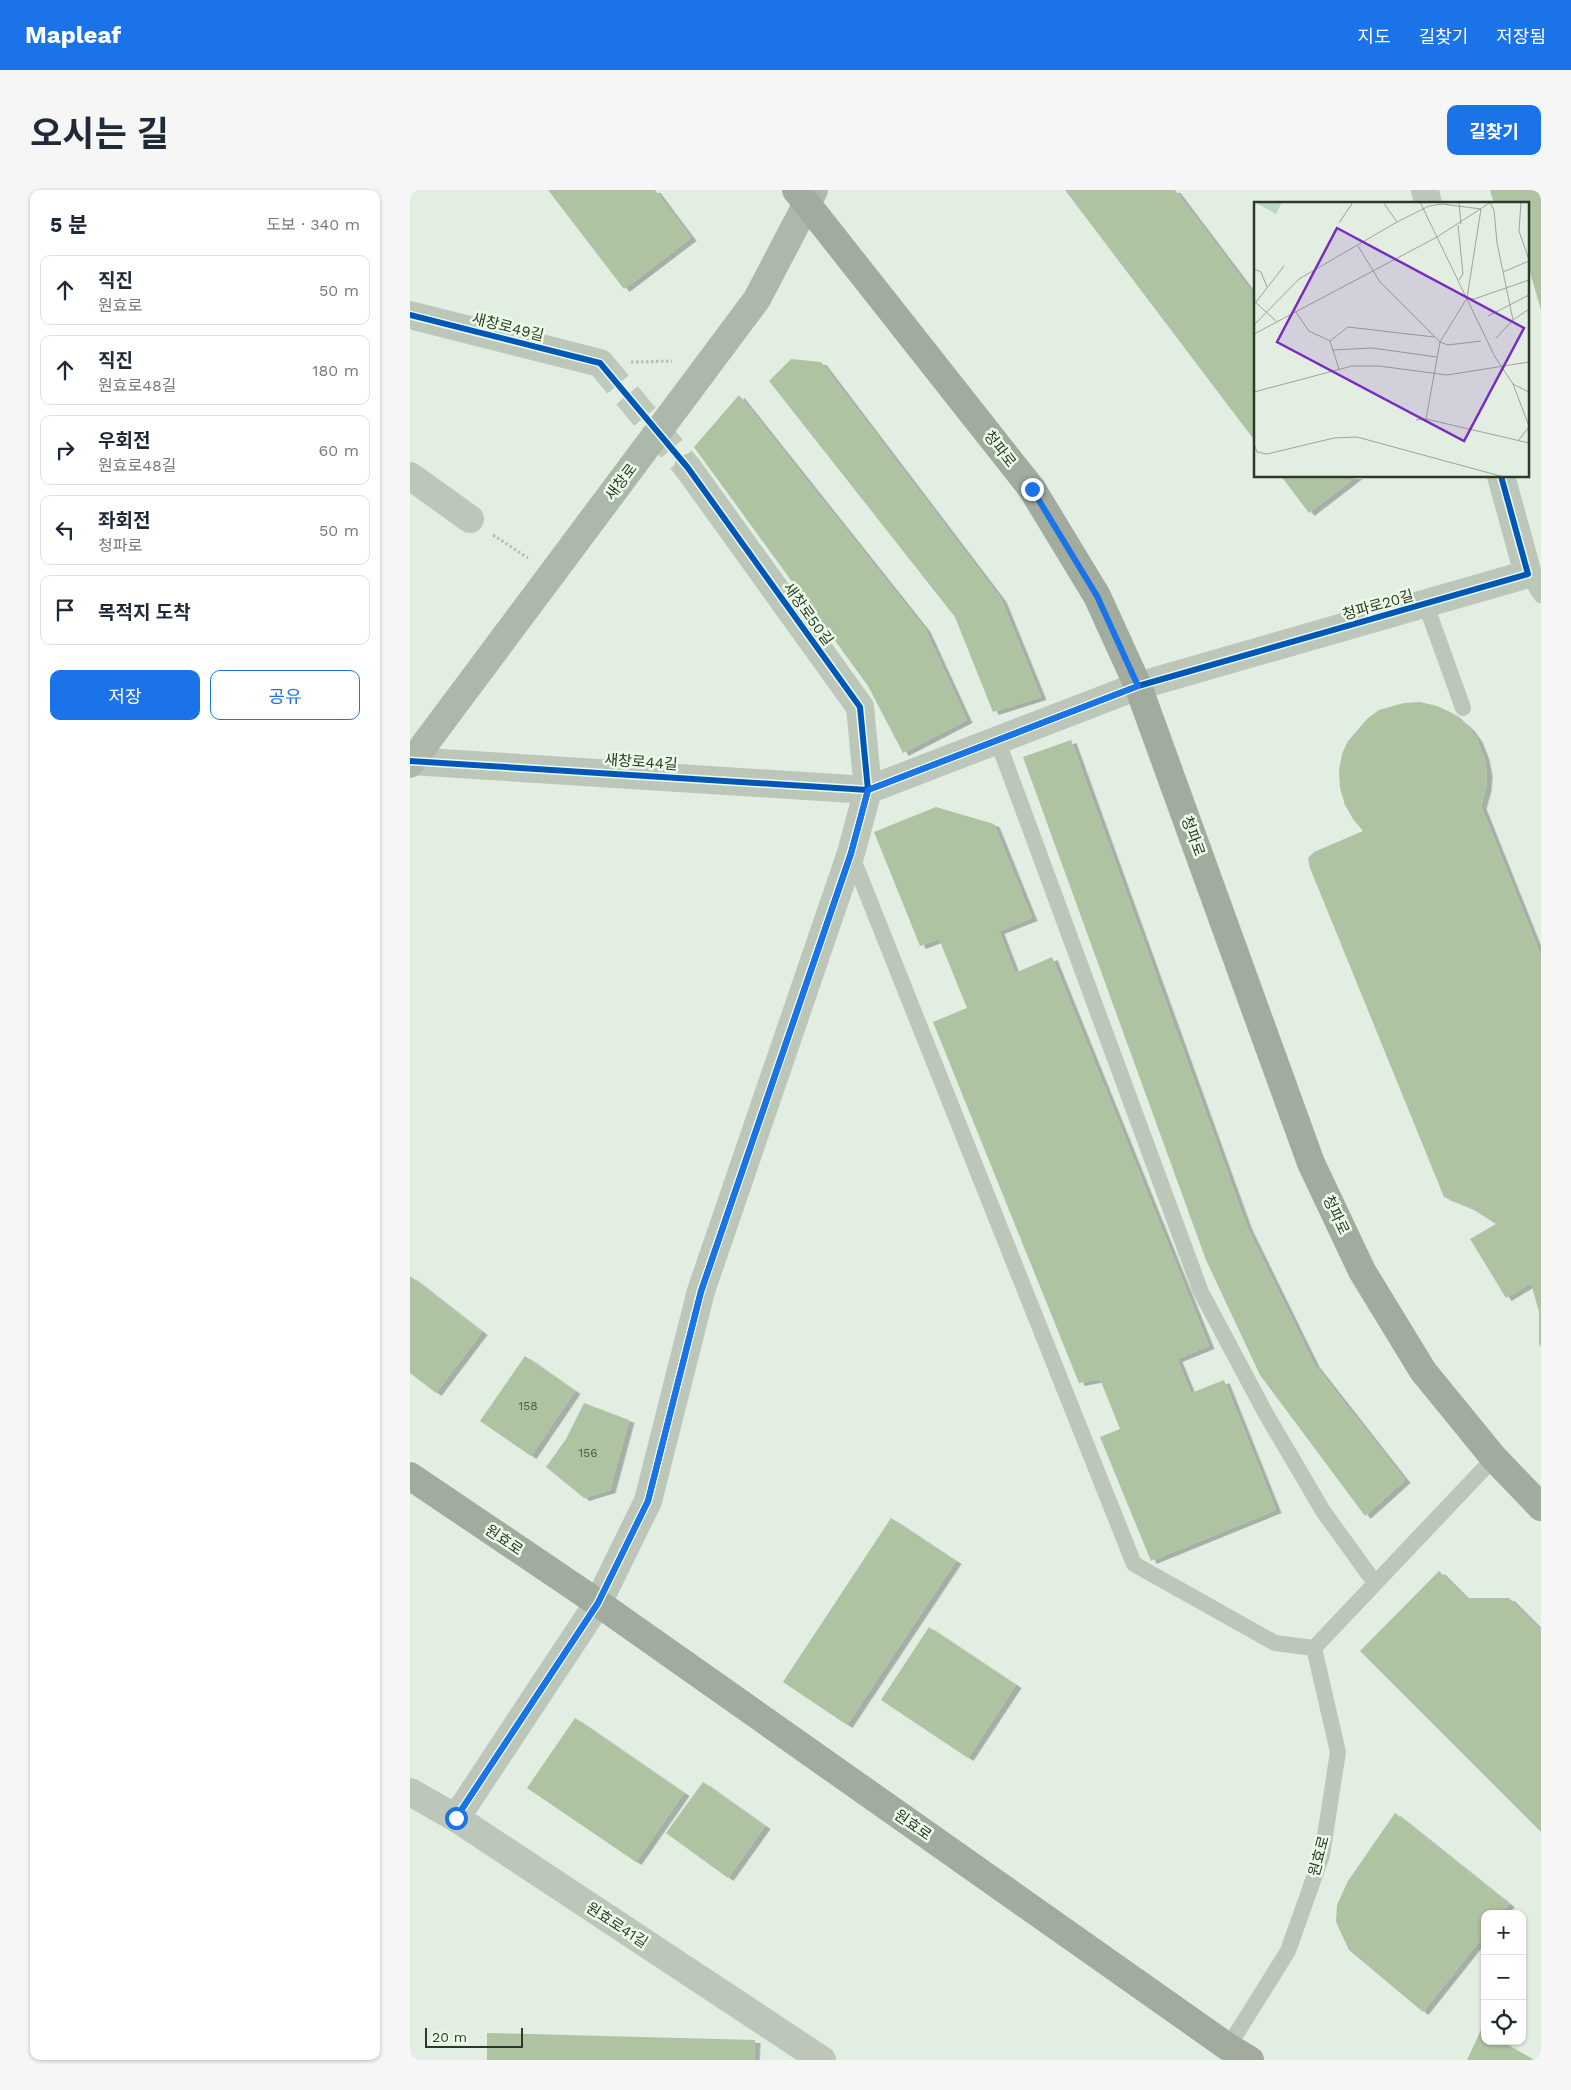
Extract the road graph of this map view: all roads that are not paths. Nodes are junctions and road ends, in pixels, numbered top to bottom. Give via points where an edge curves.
1 (806, 195) edge
2 (410, 315) edge
3 (600, 363) tunnel mouth
4 (688, 468) tunnel mouth
5 (410, 476) edge
6 (1502, 478) edge
7 (470, 519) road end
8 (1534, 585) edge
9 (1426, 605) junction
10 (1138, 686) junction
11 (1463, 708) dead end
12 (998, 742) junction
13 (411, 759) edge
14 (868, 790) junction
15 (851, 854) junction
16 (1494, 1458) junction
17 (410, 1476) edge
18 (1541, 1507) edge
19 (1375, 1583) junction
20 (598, 1603) junction
21 (1314, 1648) junction
22 (410, 1792) edge
23 (456, 1818) junction
24 (1239, 2053) edge
25 (822, 2060) edge

1 - 10 main road, 청파로 via 1032,489 1097,596
1 - 13 main road, 새창로 via 757,299
2 - 3 street, 새창로49길
4 - 14 street, 새창로50길 via 860,707
5 - 7 street
6 - 8 street, 청파로20길
8 - 9 street, 청파로20길
9 - 10 street, 청파로20길
9 - 11 lane
10 - 12 street, 청파로20길
10 - 16 main road, 청파로 via 1311,1162 1362,1271 1418,1363
12 - 14 street, 청파로20길
12 - 19 lane via 1201,1292 1322,1511
13 - 14 street, 새창로44길
14 - 15 street
15 - 20 street via 701,1292 648,1501
15 - 21 lane via 1134,1564 1275,1643
16 - 18 main road, 청파로
16 - 19 lane
17 - 20 main road, 원효로
19 - 21 lane
20 - 23 street
20 - 24 main road, 원효로
21 - 24 lane, 원효로 via 1338,1752 1322,1855 1288,1950
22 - 23 street, 원효로41길
23 - 25 street, 원효로41길

